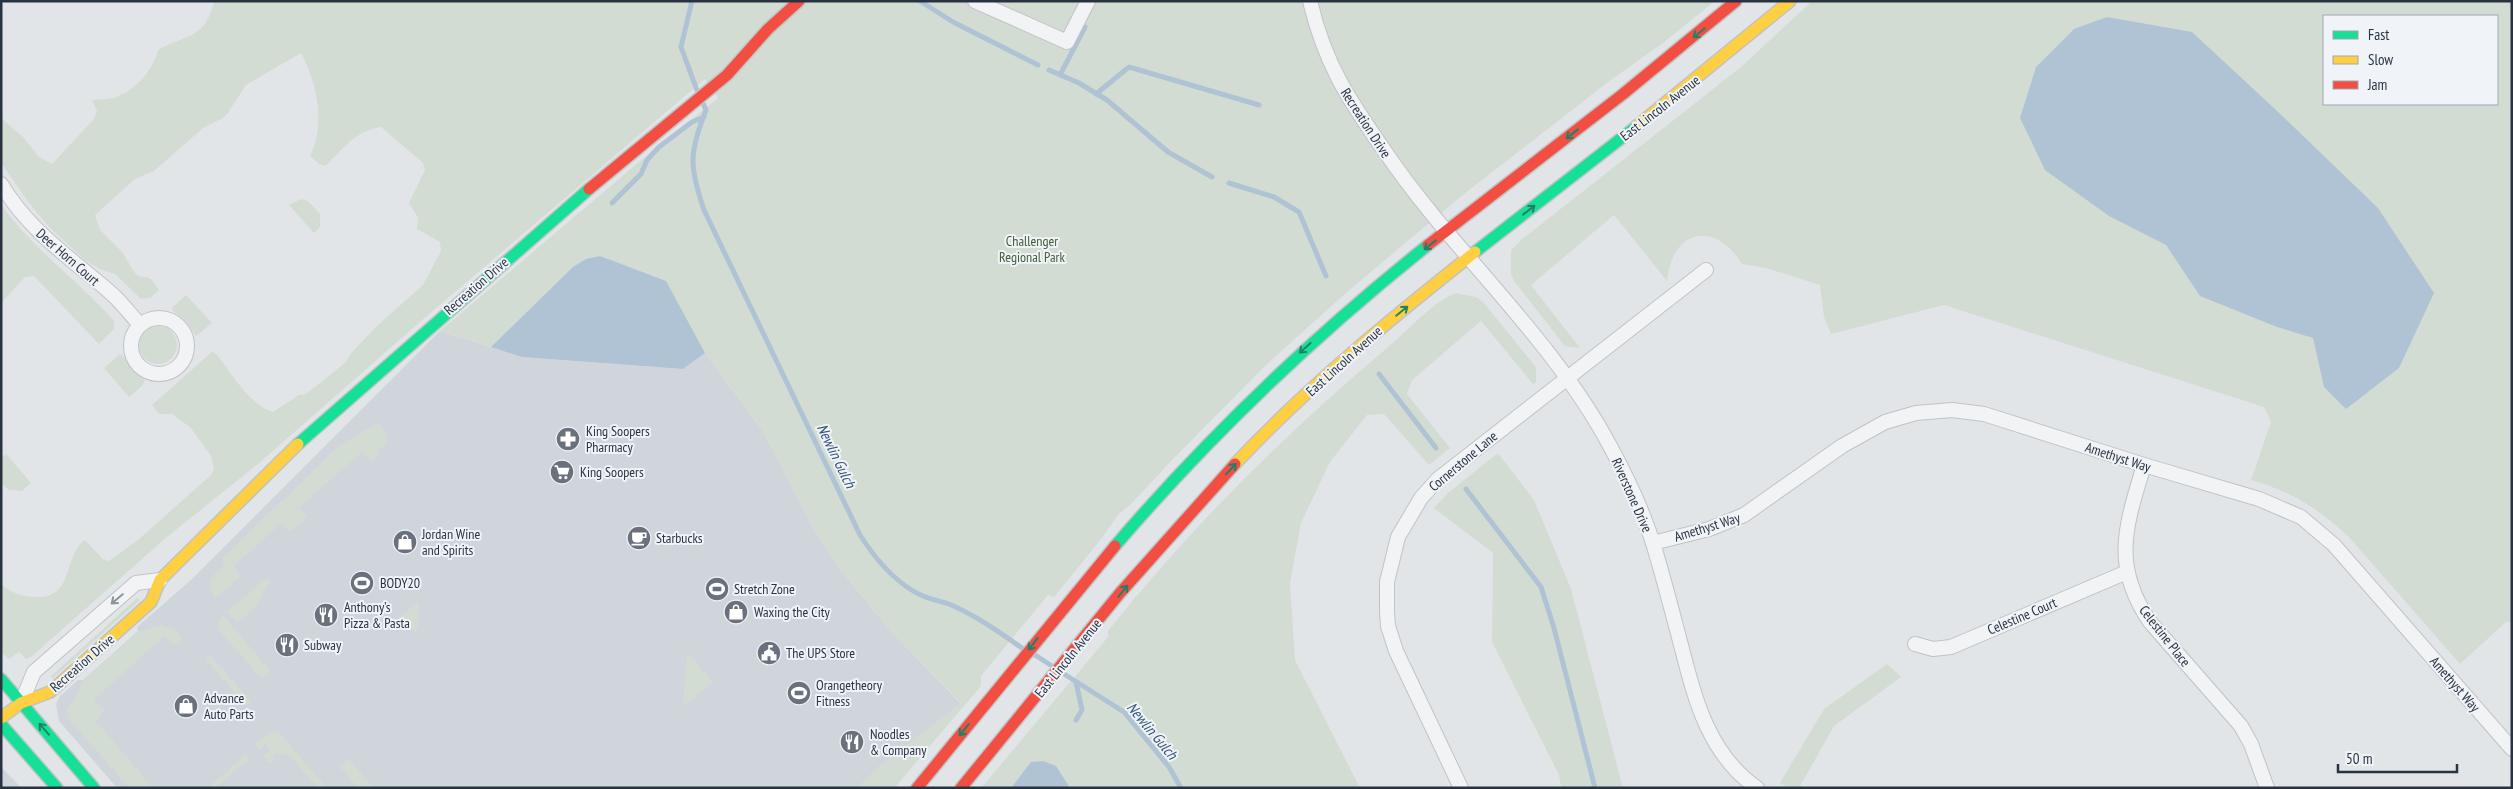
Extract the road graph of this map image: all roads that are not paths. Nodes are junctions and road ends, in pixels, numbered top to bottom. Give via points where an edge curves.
1 (799, 1) edge
2 (975, 1) edge
3 (1088, 1) edge
4 (1310, 1) edge
5 (1736, 1) edge
6 (1790, 1) edge
7 (1, 184) edge
8 (1447, 232) junction
9 (1469, 256) junction
10 (1706, 270) dead end
11 (140, 325) junction
12 (1566, 378) junction
13 (2144, 466) junction
14 (1653, 543) junction
15 (2128, 572) junction
16 (160, 580) junction
17 (1915, 644) dead end
18 (1, 679) edge
19 (21, 703) junction
20 (1, 718) edge
21 (1, 724) edge
22 (2512, 749) edge
23 (57, 788) edge
24 (94, 788) edge
25 (917, 788) edge
26 (961, 788) edge
27 (1461, 788) edge
28 (1757, 788) edge
29 (2267, 788) edge

1 - 16 main road, Recreation Drive via 768,29 727,75 583,194 307,436
2 - 3 street via 1067,42
4 - 8 street, Recreation Drive via 1324,49 1349,100 1403,179
5 -> 8 main road via 1654,70
9 -> 6 main road, East Lincoln Avenue via 1732,52
7 - 11 street, Deer Horn Court via 44,238 114,295
8 - 9 street, Riverstone Drive
8 -> 25 main road via 1330,326 1280,371 1143,513
9 - 12 street, Riverstone Drive
26 -> 9 main road, East Lincoln Avenue via 1204,497 1288,411 1382,327
10 - 12 street, Cornerstone Lane
11 - 11 street via 131,340 132,357 137,365 152,374 161,374 183,361 187,344 180,328 165,319 148,320
12 - 14 street, Riverstone Drive via 1609,444 1633,491
12 - 27 street, Cornerstone Lane via 1430,487 1406,522 1394,552 1386,598 1391,638
13 - 14 street, Amethyst Way via 1984,414 1931,411 1874,427 1744,515 1709,529
13 - 15 street, Celestine Place via 2125,533
13 - 22 street, Amethyst Way via 2260,499 2301,517 2340,552
14 - 28 street, Riverstone Drive via 1693,693 1705,725 1728,761
15 - 17 street, Celestine Court via 1951,647 1933,649
15 - 29 street, Celestine Place via 2138,603 2150,622 2241,726
16 - 19 main road, Recreation Drive via 151,602 115,635 50,692
16 -> 19 street, Recreation Drive via 136,583 34,672
18 - 19 main road
19 - 20 main road
24 -> 19 main road
21 - 23 main road

